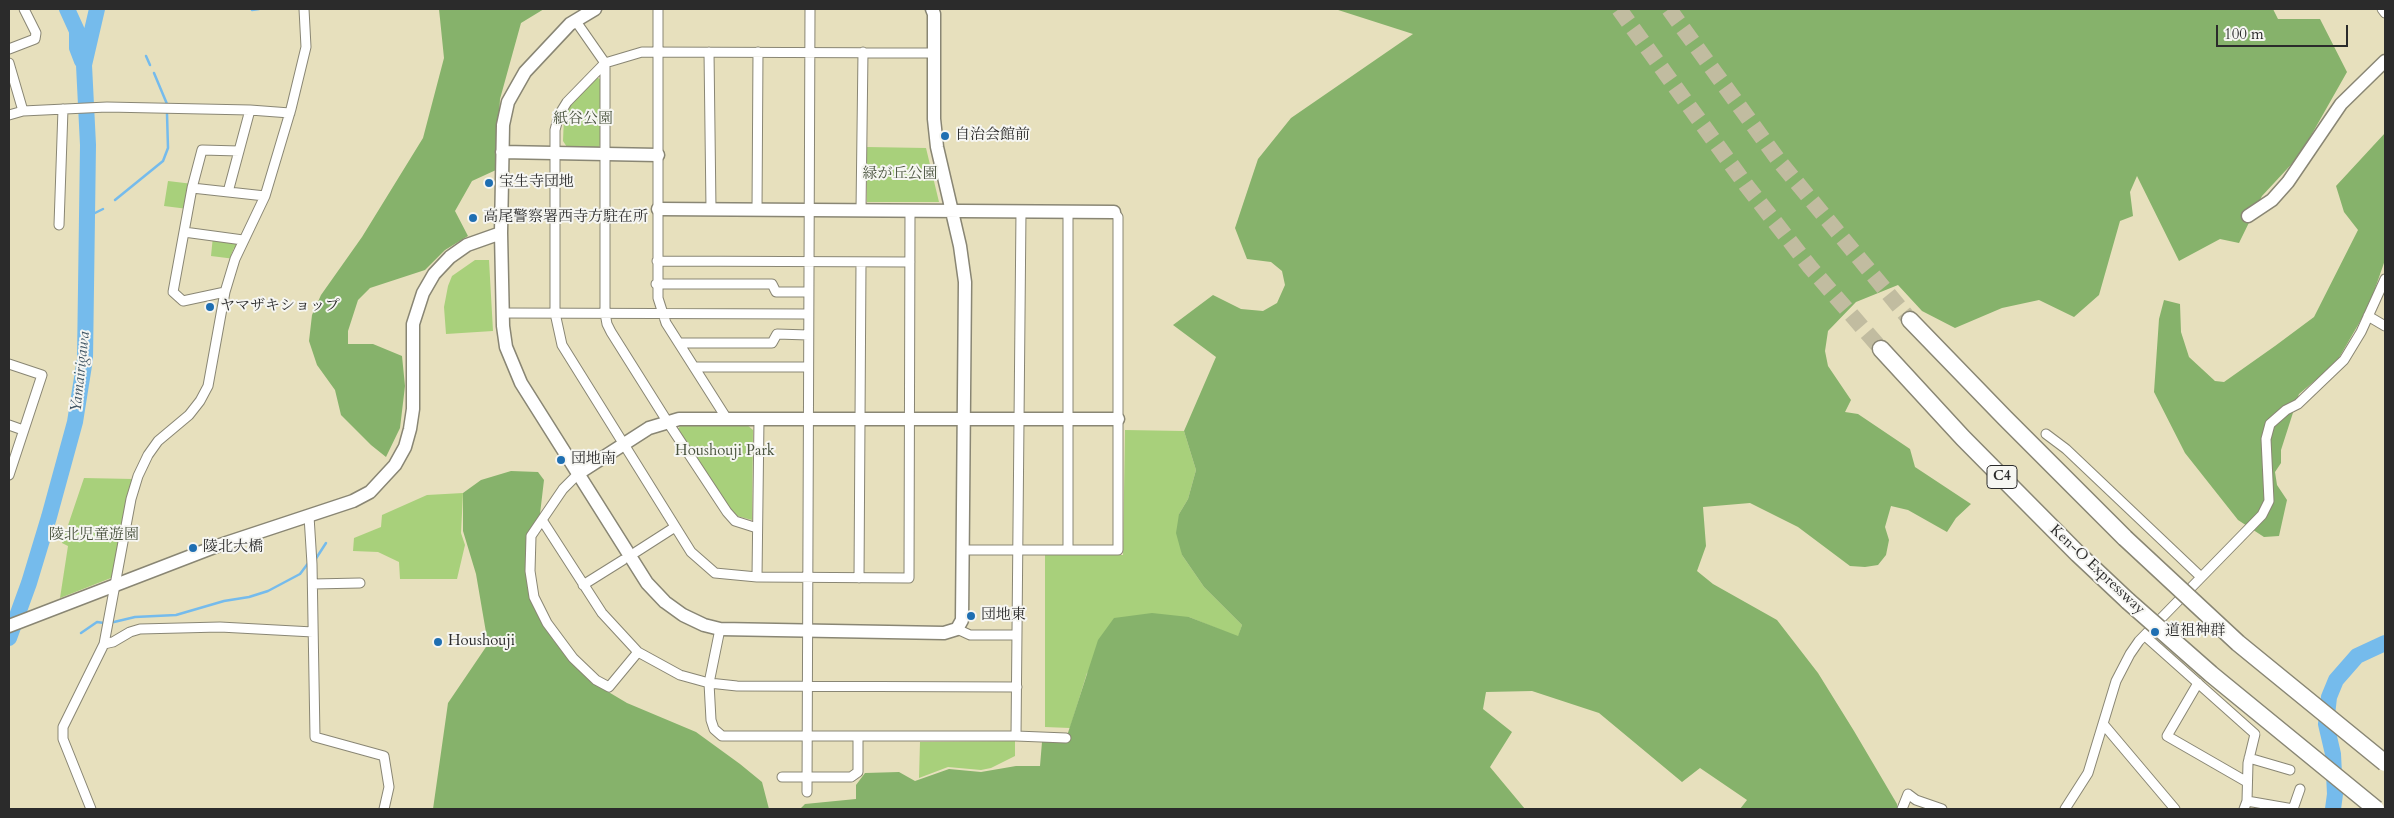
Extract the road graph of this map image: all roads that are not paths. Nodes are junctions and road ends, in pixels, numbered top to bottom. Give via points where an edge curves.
1 (24, 9) edge
2 (304, 9) edge
3 (595, 9) edge
4 (658, 9) edge
5 (810, 9) edge
6 (932, 9) edge
7 (2382, 9) edge
8 (2385, 13) edge
9 (575, 20) junction
10 (9, 49) edge
11 (658, 51) junction
12 (709, 52) junction
13 (758, 52) junction
14 (810, 52) junction
15 (863, 52) junction
16 (935, 53) junction
17 (2385, 61) edge
18 (9, 63) edge
19 (605, 64) junction
20 (66, 109) junction
21 (250, 110) junction
22 (23, 112) junction
23 (290, 114) junction
24 (9, 115) edge
25 (239, 151) junction
26 (502, 152) junction
27 (555, 153) junction
28 (606, 154) junction
29 (658, 155) junction
30 (192, 188) junction
31 (228, 192) junction
32 (265, 196) junction
33 (658, 209) junction
34 (710, 209) junction
35 (809, 209) junction
36 (758, 210) junction
37 (861, 210) junction
38 (910, 210) junction
39 (950, 211) junction
40 (1020, 211) junction
41 (1068, 211) junction
42 (1114, 212) joint
43 (2248, 216) dead end
44 (59, 225) dead end
45 (184, 232) junction
46 (501, 233) junction
47 (243, 240) junction
48 (658, 261) junction
49 (808, 262) junction
50 (861, 262) junction
51 (910, 262) junction
52 (2385, 279) edge
53 (656, 284) junction
54 (225, 292) junction
55 (808, 292) junction
56 (503, 313) junction
57 (555, 313) junction
58 (605, 313) junction
59 (661, 314) junction
60 (808, 314) junction
61 (2368, 316) junction
62 (1910, 320) tunnel mouth
63 (2385, 326) edge
64 (808, 335) junction
65 (679, 343) junction
66 (1881, 349) tunnel mouth
67 (9, 364) edge
68 (694, 367) junction
69 (808, 368) junction
70 (727, 419) junction
71 (759, 419) junction
72 (809, 419) junction
73 (859, 419) junction
74 (909, 419) junction
75 (963, 419) junction
76 (1018, 419) junction
77 (1068, 419) junction
78 (1118, 419) junction
79 (667, 422) junction
80 (9, 425) edge
81 (24, 430) junction
82 (2046, 434) dead end
83 (623, 445) junction
84 (579, 473) junction
85 (9, 475) edge
86 (309, 516) junction
87 (542, 520) junction
88 (676, 527) junction
89 (757, 528) junction
90 (964, 550) junction
91 (1068, 550) junction
92 (1017, 551) junction
93 (636, 552) dead end
94 (623, 560) dead end
95 (757, 577) junction
96 (2201, 577) junction
97 (807, 578) junction
98 (858, 578) junction
99 (360, 583) dead end
100 (313, 584) junction
101 (116, 585) junction
102 (583, 585) junction
103 (9, 626) edge
104 (720, 629) junction
105 (957, 629) junction
106 (808, 631) junction
107 (313, 632) junction
108 (1018, 635) junction
109 (2145, 636) junction
110 (104, 644) junction
111 (638, 652) junction
112 (709, 683) junction
113 (2198, 683) junction
114 (807, 685) junction
115 (1017, 687) junction
116 (2104, 725) junction
117 (807, 736) junction
118 (858, 736) junction
119 (1016, 736) junction
120 (1066, 738) dead end
121 (2249, 758) junction
122 (2385, 763) edge
123 (2290, 770) dead end
124 (782, 777) dead end
125 (808, 778) junction
126 (2247, 782) junction
127 (2300, 789) dead end
128 (807, 792) dead end
129 (2246, 805) edge
130 (91, 809) edge
131 (384, 809) edge
132 (1902, 809) edge
133 (1942, 809) edge
134 (2065, 809) edge
135 (2175, 809) edge
136 (2293, 809) edge
137 (2376, 809) edge

1 - 10 street via 36,33 35,39
2 - 23 street via 306,47
3 - 9 street
4 - 11 street
5 - 14 street
6 - 16 street
7 - 8 street
9 - 19 street
9 - 26 street via 540,53 516,84 503,125
11 - 12 street
11 - 19 street via 628,55
11 - 29 street
12 - 13 street
12 - 34 street
13 - 14 street
13 - 36 street
14 - 15 street
14 - 35 street
15 - 16 street
15 - 37 street
16 - 39 street via 935,128
17 - 43 street via 2341,104 2288,182 2272,200
18 - 22 street
19 - 27 street via 566,102 555,130
19 - 28 street
20 - 21 street
20 - 22 street
20 - 44 street
21 - 23 street
21 - 25 street
22 - 24 street
23 - 32 street
25 - 30 street via 202,150
25 - 31 street
26 - 27 street
26 - 46 street
27 - 28 street
27 - 57 street
28 - 29 street
28 - 58 street
29 - 33 street
30 - 31 street
30 - 45 street
31 - 32 street
32 - 47 street
33 - 34 street
33 - 48 street
34 - 36 street
35 - 36 street
35 - 37 street
35 - 49 street
37 - 38 street
38 - 39 street
38 - 51 street
39 - 40 street
39 - 75 street via 960,246 965,282
40 - 41 street
40 - 76 street
41 - 42 street
41 - 77 street
42 - 78 street via 1118,217
45 - 47 street
45 - 54 street via 173,292 183,301
46 - 56 street
46 - 86 street via 467,245 450,258 434,274 423,293 414,324 410,429 395,465 370,492
47 - 54 street
48 - 49 street
48 - 53 street
49 - 50 street
49 - 55 street
50 - 51 street
50 - 73 street
51 - 74 street
52 - 61 street
53 - 55 street via 772,284 776,292
53 - 59 street
54 - 101 street via 208,386 189,415 158,441 138,476
55 - 60 street
56 - 57 street
56 - 84 street via 506,347 521,382
57 - 58 street
57 - 83 street via 567,357
58 - 59 street
58 - 79 street via 611,332
59 - 60 street
59 - 65 street
60 - 64 street
61 - 63 street
61 - 96 street via 2344,360 2298,404 2270,424 2266,440 2269,501 2262,516
62 - 122 highway, bridge via 2125,538 2238,643
64 - 65 street via 777,334 772,343
64 - 69 street
65 - 68 street
66 - 137 highway, Ken-O Expressway / C4, bridge via 1964,438 2128,601 2211,674
67 - 81 street via 42,374
68 - 69 street
68 - 70 street
69 - 72 street
70 - 71 street
70 - 79 street
71 - 72 street
71 - 89 street
72 - 73 street
72 - 97 street
73 - 74 street
73 - 98 street
74 - 75 street
74 - 98 street via 909,578
75 - 76 street
75 - 90 street
76 - 77 street
76 - 92 street
77 - 78 street
77 - 91 street
78 - 91 street via 1118,550
79 - 83 street via 649,428
79 - 89 street via 727,512 735,521
80 - 81 street
81 - 85 street
82 - 96 street via 2066,449
83 - 84 street
83 - 88 street
84 - 87 street via 563,489
84 - 104 street via 647,583 683,615
86 - 100 street
86 - 101 street via 217,546
87 - 102 street
87 - 111 street via 531,536 530,571 534,597 558,639 596,680 609,687
88 - 93 street
88 - 95 street via 691,552 715,573
89 - 95 street
90 - 92 street
90 - 105 street via 962,620
91 - 92 street
92 - 108 street
94 - 102 street
95 - 97 street
96 - 109 street
97 - 98 street
97 - 106 street
99 - 100 street
100 - 107 street
101 - 103 street
101 - 110 street
102 - 111 street via 602,613
104 - 106 street
104 - 112 street
105 - 106 street via 944,633
105 - 108 street via 970,635
106 - 114 street
107 - 110 street via 220,627 140,629
107 - 131 street via 315,737 384,756 389,786
108 - 115 street
109 - 113 street
109 - 116 street via 2130,654 2116,680
110 - 130 street via 62,733
111 - 112 street via 680,675
112 - 114 street
112 - 117 street via 711,720 714,729 722,736
113 - 121 street via 2255,734
113 - 126 street via 2167,736
114 - 115 street
114 - 117 street
115 - 119 street
116 - 134 street via 2088,773
116 - 135 street
117 - 118 street
117 - 125 street
118 - 119 street
118 - 125 street via 858,772 851,778
119 - 120 street
121 - 123 street
121 - 126 street
124 - 125 street
125 - 128 street
126 - 129 street
127 - 136 street
129 - 136 street
132 - 133 street via 1908,794

